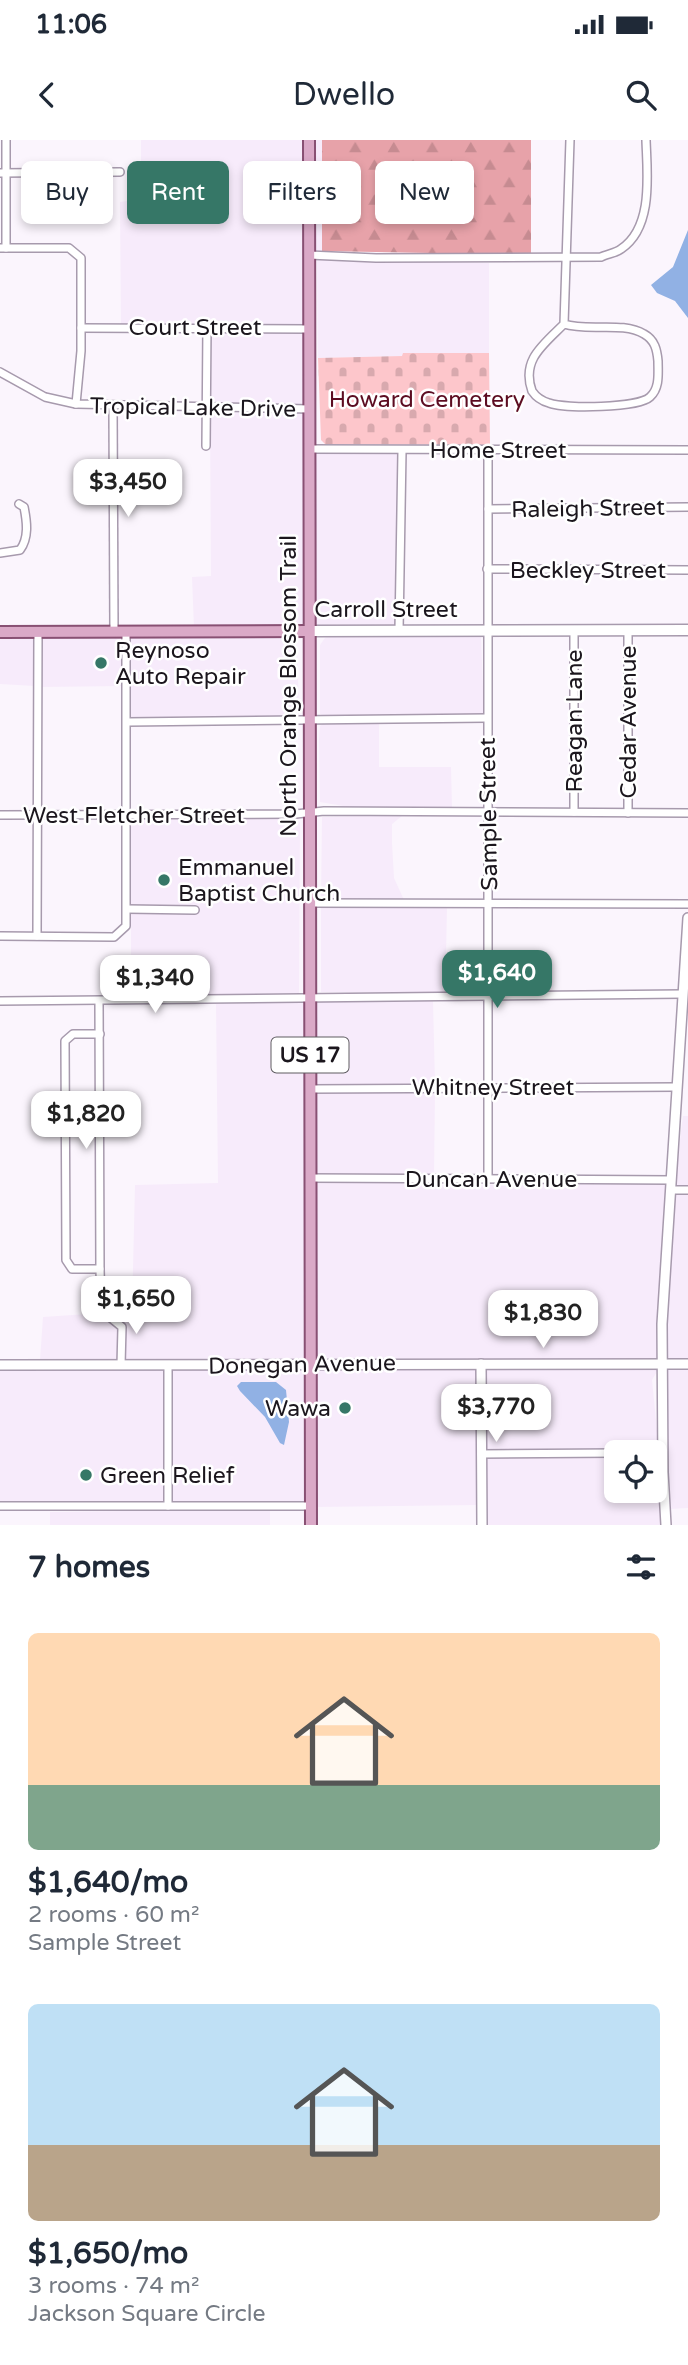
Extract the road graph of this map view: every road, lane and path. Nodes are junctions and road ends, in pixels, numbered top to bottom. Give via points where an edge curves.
1 (6, 140) edge
2 (309, 140) edge
3 (570, 140) edge
4 (646, 140) edge
5 (120, 172) dead end
6 (3, 173) edge
7 (3, 248) edge
8 (309, 255) junction
9 (566, 258) junction
10 (564, 324) junction
11 (207, 326) junction
12 (81, 328) junction
13 (309, 329) junction
14 (0, 372) edge
15 (76, 404) junction
16 (113, 407) junction
17 (206, 409) junction
18 (309, 410) junction
19 (206, 446) dead end
20 (309, 449) junction
21 (488, 450) junction
22 (688, 450) edge
23 (402, 451) junction
24 (19, 504) dead end
25 (688, 507) edge
26 (488, 509) junction
27 (0, 553) edge
28 (487, 569) junction
29 (688, 570) edge
30 (688, 629) edge
31 (399, 630) junction
32 (487, 630) junction
33 (574, 630) junction
34 (628, 630) junction
35 (309, 631) junction
36 (0, 632) edge
37 (38, 632) junction
38 (120, 632) junction
39 (487, 718) junction
40 (309, 720) junction
41 (128, 722) junction
42 (488, 812) junction
43 (574, 812) junction
44 (310, 813) junction
45 (628, 813) junction
46 (688, 813) edge
47 (0, 814) edge
48 (38, 815) junction
49 (127, 815) junction
50 (310, 903) junction
51 (489, 904) junction
52 (688, 904) edge
53 (127, 909) junction
54 (195, 910) dead end
55 (688, 918) edge
56 (0, 936) edge
57 (37, 936) junction
58 (683, 994) junction
59 (489, 997) junction
60 (310, 998) junction
61 (0, 1001) edge
62 (99, 1002) junction
63 (684, 1026) edge
64 (100, 1034) junction
65 (683, 1068) edge
66 (490, 1087) junction
67 (676, 1087) junction
68 (310, 1089) junction
69 (310, 1178) junction
70 (488, 1178) junction
71 (671, 1185) junction
72 (688, 1190) edge
73 (100, 1269) junction
74 (310, 1364) junction
75 (481, 1364) junction
76 (663, 1364) junction
77 (688, 1364) edge
78 (0, 1365) edge
79 (121, 1365) junction
80 (168, 1365) junction
81 (659, 1440) edge
82 (604, 1453) edge
83 (481, 1454) junction
84 (664, 1503) edge
85 (0, 1506) edge
86 (168, 1506) junction
87 (310, 1506) junction
88 (311, 1525) edge
89 (482, 1525) edge
90 (666, 1525) edge

1 - 6 street
2 - 8 main road, North Orange Blossom Trail / US 17
3 - 9 street
4 - 9 street via 645,208 636,232 622,249 601,257
5 - 6 street
6 - 7 street
7 - 12 street via 75,251 81,258
8 - 9 street
8 - 13 main road, North Orange Blossom Trail / US 17
9 - 10 street
10 - 10 street via 529,365 529,383 536,396 552,405 623,405 643,403 653,394 659,378 656,347 648,335
11 - 12 street, Court Street
11 - 13 street, Court Street
11 - 17 street
12 - 15 street
13 - 18 main road, North Orange Blossom Trail / US 17
14 - 15 street, Tropical Lake Drive via 46,397
15 - 16 street, Tropical Lake Drive
16 - 17 street, Tropical Lake Drive
16 - 38 street
17 - 18 street, Tropical Lake Drive
17 - 19 street
18 - 20 main road, North Orange Blossom Trail / US 17
20 - 23 street, Home Street
20 - 35 main road, North Orange Blossom Trail / US 17
21 - 22 street, Home Street
21 - 23 street, Home Street
21 - 26 street, Sample Street
23 - 31 street
24 - 27 street via 25,513 25,542 20,550
25 - 26 street, Raleigh Street
26 - 28 street, Sample Street
28 - 29 street, Beckley Street
28 - 32 street, Sample Street
30 - 34 main road, Carroll Street
31 - 32 main road, Carroll Street
31 - 35 main road, Carroll Street
32 - 33 main road, Carroll Street
32 - 39 street, Sample Street
33 - 34 main road, Carroll Street
33 - 43 street, Reagan Lane
34 - 45 street, Cedar Avenue
35 - 38 main road, Carroll Street
35 - 40 main road, North Orange Blossom Trail / US 17
36 - 37 main road, Carroll Street
37 - 38 main road, Carroll Street
37 - 48 street
38 - 41 street
39 - 40 street
39 - 42 street, Sample Street
40 - 41 street
40 - 44 main road, North Orange Blossom Trail / US 17
41 - 49 street
42 - 43 street, West Fletcher Street
42 - 44 street, West Fletcher Street
42 - 51 street, Sample Street
43 - 45 street, West Fletcher Street
44 - 49 street, West Fletcher Street
44 - 50 main road, North Orange Blossom Trail / US 17
45 - 46 street, West Fletcher Street
47 - 48 street, West Fletcher Street
48 - 49 street, West Fletcher Street
48 - 57 street
49 - 53 street
50 - 51 street
50 - 60 main road, North Orange Blossom Trail / US 17
51 - 52 street
51 - 59 street, Sample Street
53 - 54 street
53 - 57 street via 123,932 114,937
55 - 58 street
56 - 57 street
58 - 59 street
58 - 63 street
59 - 60 street
59 - 66 street, Sample Street
60 - 62 street
60 - 68 main road, North Orange Blossom Trail / US 17
61 - 62 street
62 - 64 street
63 - 65 street
64 - 73 street
64 - 73 street via 74,1034 65,1041 65,1114 66,1260 72,1269
65 - 67 street
66 - 67 street, Whitney Street
66 - 68 street, Whitney Street
66 - 70 street, Sample Street
67 - 71 street
68 - 69 main road, North Orange Blossom Trail / US 17
69 - 70 street, Duncan Avenue
69 - 74 main road, North Orange Blossom Trail / US 17
70 - 71 street, Duncan Avenue
71 - 72 street, Duncan Avenue
71 - 76 street
73 - 79 street via 101,1310 122,1327
74 - 75 street, Donegan Avenue
74 - 80 street, Donegan Avenue
74 - 87 main road, North Orange Blossom Trail / US 17
75 - 76 street, Donegan Avenue
75 - 83 street
76 - 77 street, Donegan Avenue
76 - 81 street
78 - 79 street, Donegan Avenue
79 - 80 street, Donegan Avenue
80 - 86 street
82 - 83 street
83 - 89 street
84 - 90 street
85 - 86 street
86 - 87 street
87 - 88 main road, North Orange Blossom Trail / US 17

